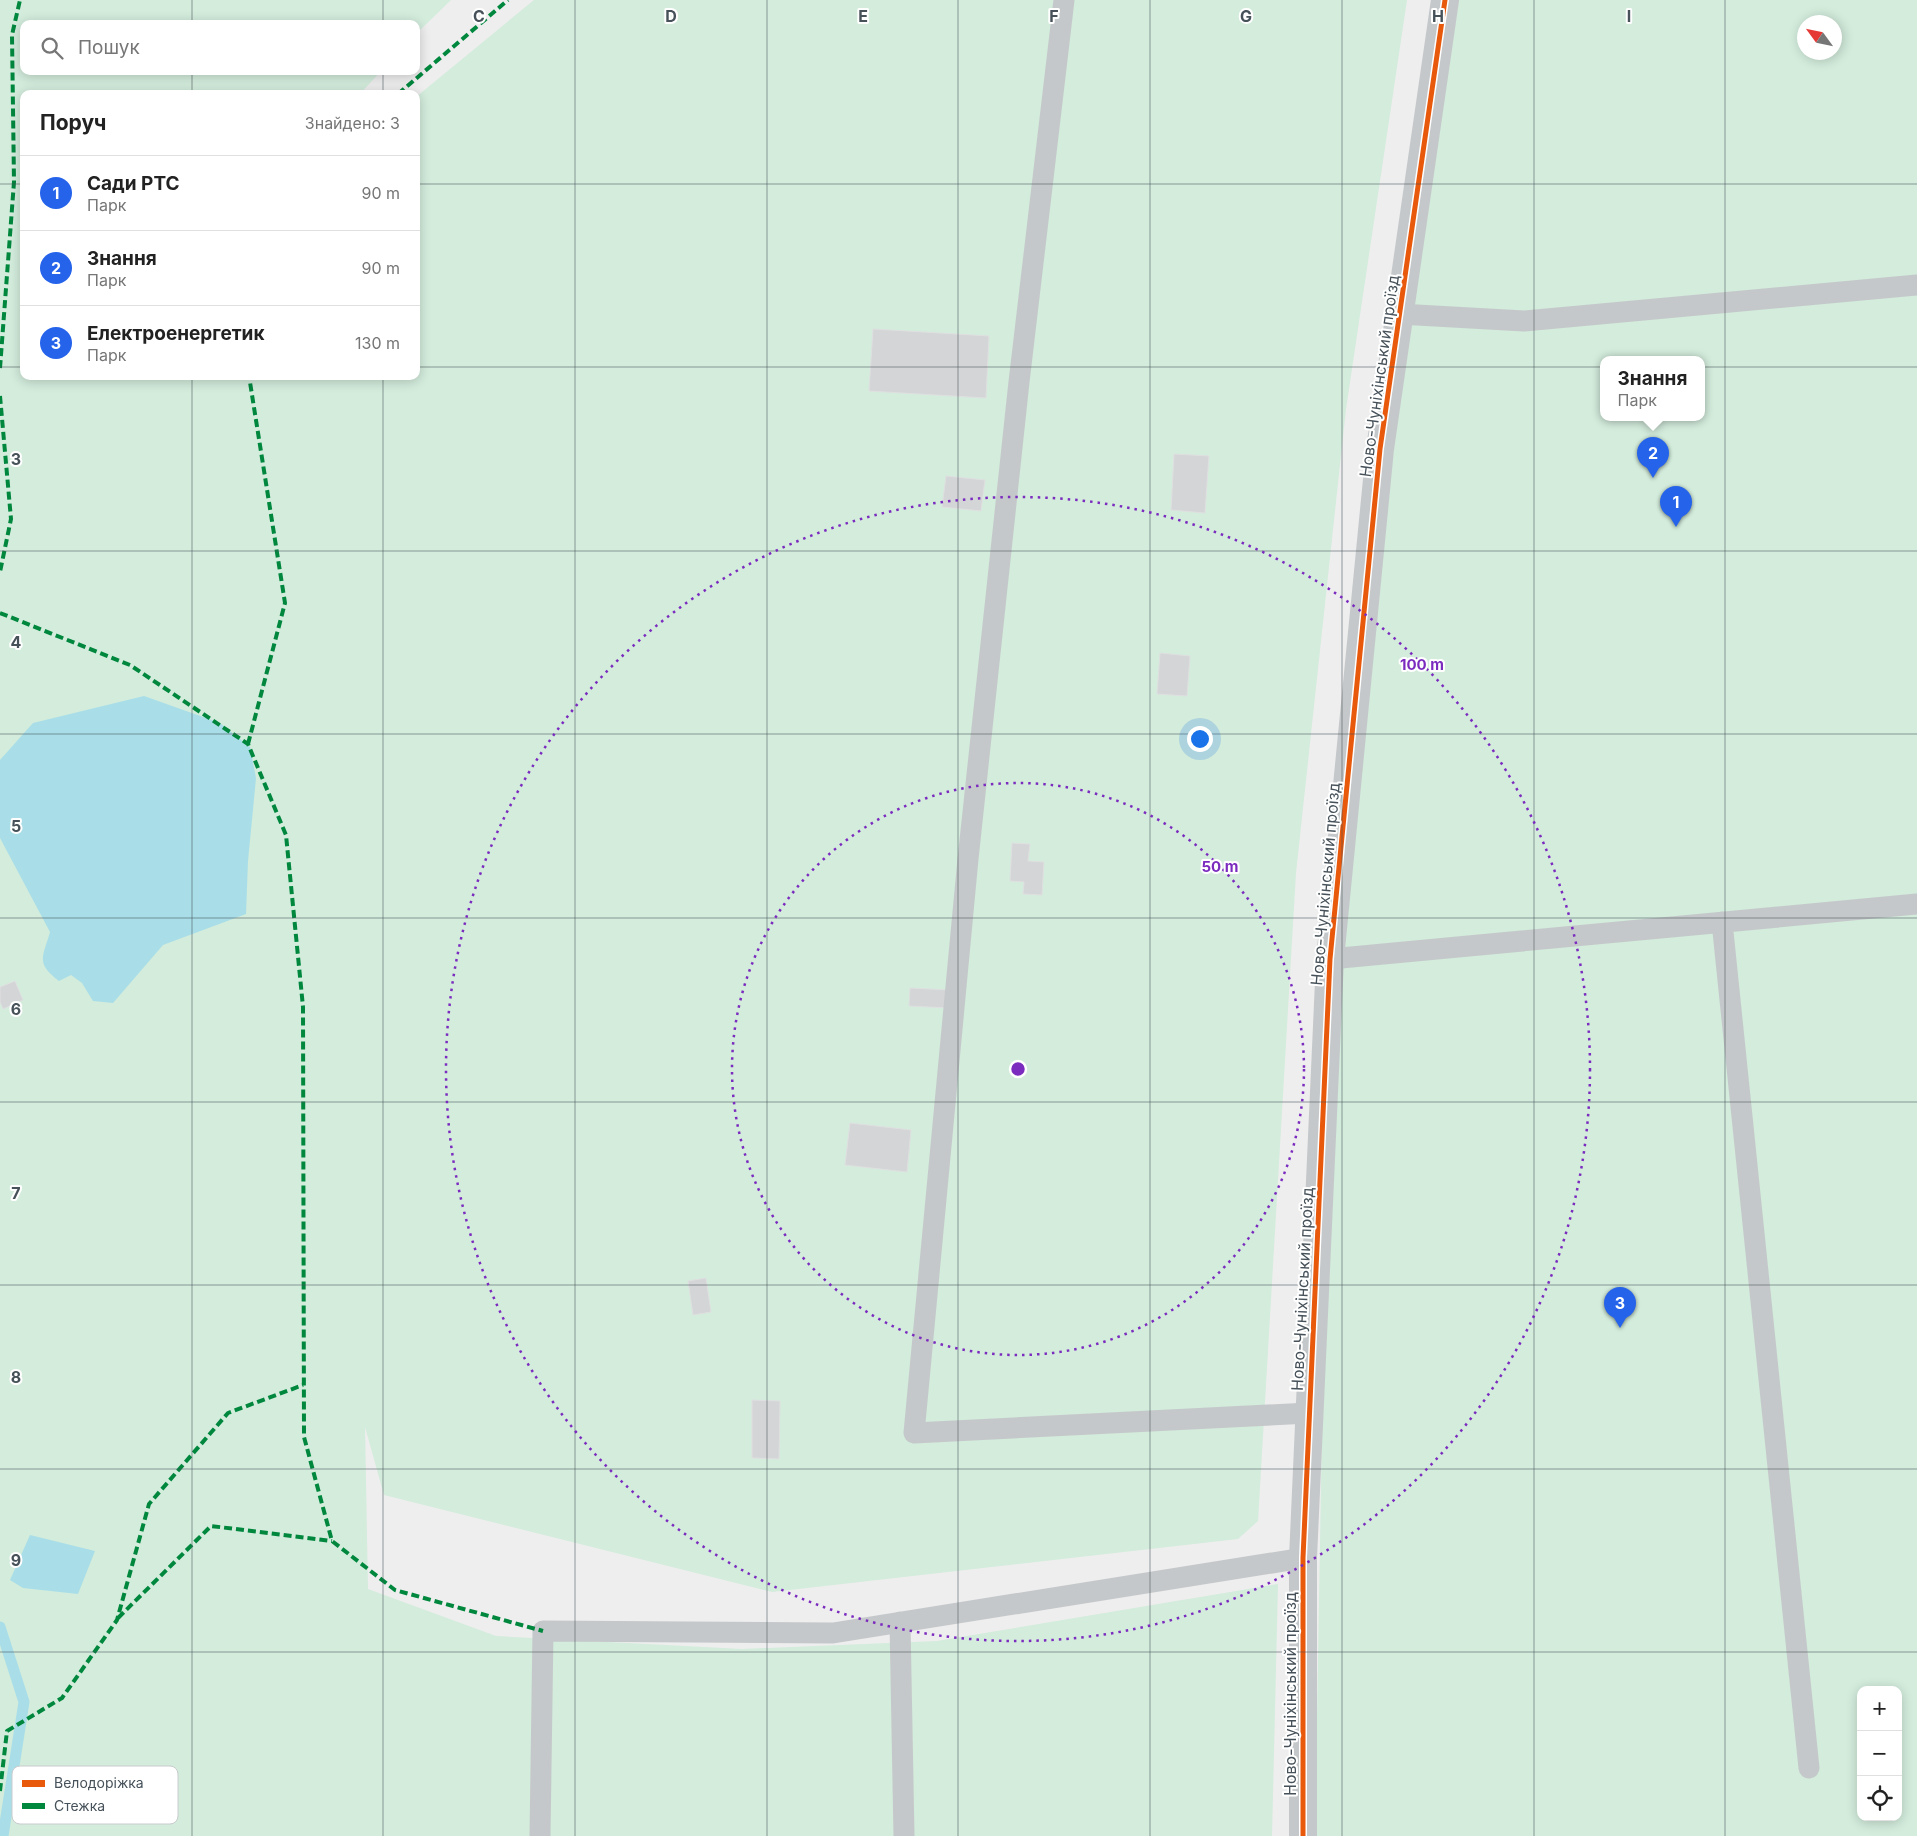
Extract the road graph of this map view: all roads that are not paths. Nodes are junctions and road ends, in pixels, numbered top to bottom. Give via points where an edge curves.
1 (1064, 0) edge
2 (1445, 0) edge
3 (1917, 285) edge
4 (1399, 314) junction
5 (1917, 904) edge
6 (1722, 922) junction
7 (1330, 959) junction
8 (1309, 1413) junction
9 (1302, 1558) junction
10 (900, 1622) junction
11 (1809, 1768) dead end
12 (540, 1836) edge
13 (904, 1836) edge
14 (1303, 1836) edge

1 - 8 lane via 1018,392 970,849 914,1433
2 - 4 street, Ново-Чуніхінський проїзд
3 - 4 lane via 1524,321
4 - 7 street, Ново-Чуніхінський проїзд via 1380,449
5 - 6 lane
6 - 7 lane
6 - 11 lane
7 - 8 street, Ново-Чуніхінський проїзд
8 - 9 street, Ново-Чуніхінський проїзд
9 - 10 lane
9 - 14 street, Ново-Чуніхінський проїзд
10 - 12 lane via 833,1633 543,1631
10 - 13 lane

